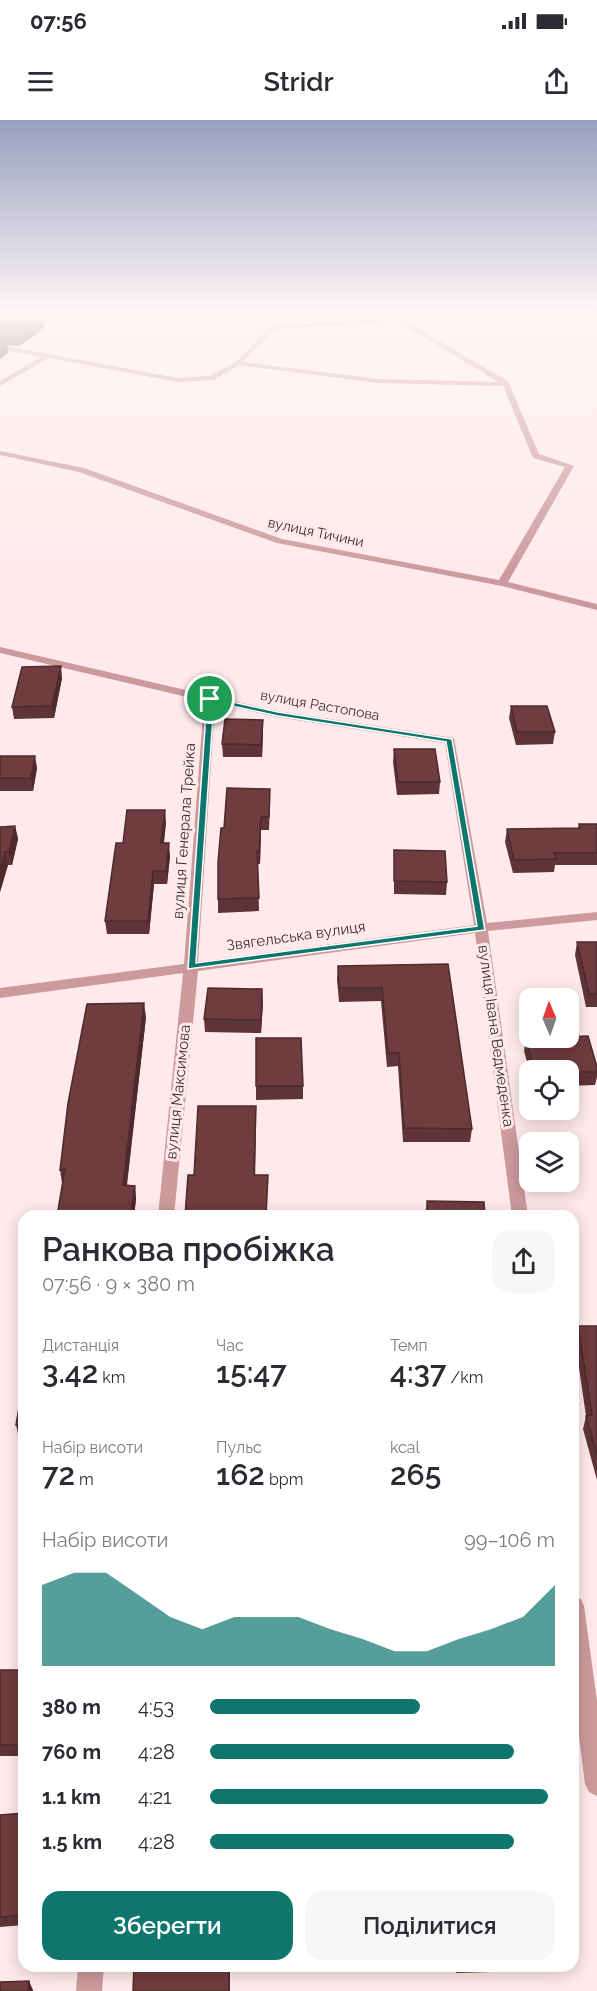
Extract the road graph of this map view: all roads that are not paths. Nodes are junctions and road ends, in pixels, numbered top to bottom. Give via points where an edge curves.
1 (513, 400) edge
2 (0, 453) edge
3 (502, 583) junction
4 (597, 607) edge
5 (0, 650) edge
6 (210, 699) junction
7 (597, 916) edge
8 (482, 928) junction
9 (191, 967) junction
10 (0, 993) edge
11 (167, 1210) edge
12 (519, 1210) edge
13 (579, 1650) edge
14 (597, 1784) edge
15 (91, 1972) edge
16 (89, 1991) edge

1 - 3 street via 536,456 570,466
2 - 3 street, вулиця Тичини via 81,471 280,541
3 - 4 street, вулиця Тичини
5 - 6 street, вулиця Растопова
6 - 8 street, вулиця Растопова via 278,714 450,740
6 - 9 street, вулиця Генерала Трейка
7 - 8 street, Звягельська вулиця
8 - 9 street, Звягельська вулиця
8 - 12 street, вулиця Івана Ведмеденка
9 - 10 street, Звягельська вулиця
9 - 11 street, вулиця Максимова
13 - 14 street
15 - 16 street

